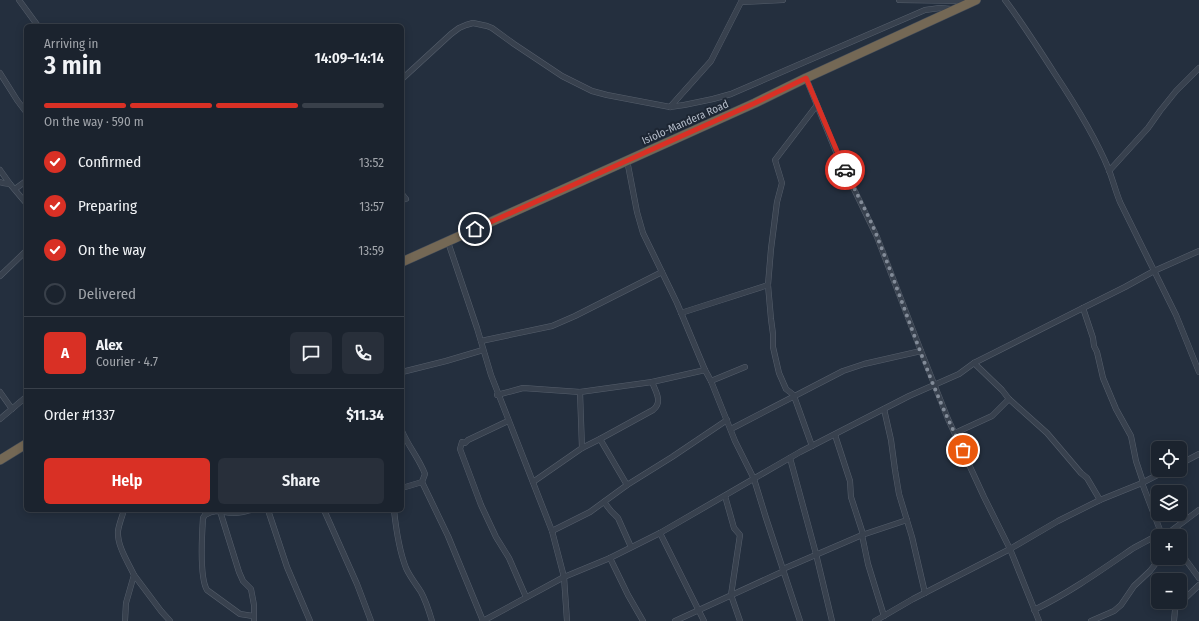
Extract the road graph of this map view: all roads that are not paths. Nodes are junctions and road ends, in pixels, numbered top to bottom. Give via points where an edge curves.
1 (19, 0) edge
2 (783, 0) edge
3 (899, 0) edge
4 (1005, 0) edge
5 (975, 1) edge
6 (953, 10) junction
7 (37, 24) edge
8 (1199, 68) edge
9 (0, 73) edge
10 (404, 77) edge
11 (806, 78) junction
12 (817, 105) junction
13 (670, 107) junction
14 (24, 109) edge
15 (627, 160) junction
16 (0, 170) edge
17 (1109, 171) junction
18 (0, 182) edge
19 (24, 182) edge
20 (10, 184) junction
21 (15, 189) junction
22 (404, 196) edge
23 (406, 199) dead end
24 (24, 200) edge
25 (448, 242) junction
26 (1199, 251) edge
27 (24, 253) edge
28 (404, 261) edge
29 (1154, 271) junction
30 (662, 272) junction
31 (0, 276) edge
32 (768, 285) junction
33 (1083, 308) junction
34 (681, 313) junction
35 (481, 341) junction
36 (483, 350) junction
37 (920, 351) junction
38 (974, 364) junction
39 (745, 367) dead end
40 (705, 370) junction
41 (404, 372) edge
42 (1199, 372) edge
43 (711, 381) junction
44 (652, 382) junction
45 (934, 384) junction
46 (0, 392) edge
47 (580, 392) junction
48 (498, 395) junction
49 (794, 396) junction
50 (1009, 398) junction
51 (24, 399) edge
52 (12, 409) junction
53 (884, 409) junction
54 (0, 419) edge
55 (727, 420) junction
56 (508, 421) junction
57 (730, 429) junction
58 (955, 433) junction
59 (834, 435) junction
60 (404, 436) edge
61 (600, 439) junction
62 (24, 445) edge
63 (812, 446) junction
64 (582, 448) junction
65 (1199, 454) edge
66 (790, 458) junction
67 (0, 460) edge
68 (1187, 460) edge
69 (1152, 477) edge
70 (754, 479) junction
71 (422, 482) junction
72 (533, 482) junction
73 (1142, 482) junction
74 (627, 485) junction
75 (404, 487) edge
76 (725, 496) junction
77 (1100, 500) junction
78 (604, 502) junction
79 (1199, 510) edge
80 (123, 512) edge
81 (210, 512) edge
82 (220, 512) edge
83 (224, 512) edge
84 (242, 512) edge
85 (269, 512) edge
86 (325, 512) edge
87 (394, 512) edge
88 (907, 520) junction
89 (1163, 529) edge
90 (1173, 529) edge
91 (552, 531) junction
92 (660, 533) junction
93 (862, 535) junction
94 (1151, 540) edge
95 (631, 547) junction
96 (1010, 549) junction
97 (816, 554) junction
98 (610, 558) junction
99 (1187, 562) edge
100 (1155, 565) edge
101 (783, 570) junction
102 (134, 575) junction
103 (564, 577) junction
104 (1199, 578) edge
105 (1199, 585) edge
106 (925, 593) junction
107 (731, 595) junction
108 (526, 597) junction
109 (699, 610) junction
110 (1034, 610) junction
111 (884, 616) junction
112 (253, 618) edge
113 (125, 621) edge
114 (170, 621) edge
115 (310, 621) edge
116 (371, 621) edge
117 (432, 621) edge
118 (483, 621) edge
119 (567, 621) edge
120 (643, 621) edge
121 (675, 621) edge
122 (704, 621) edge
123 (740, 621) edge
124 (800, 621) edge
125 (832, 621) edge
126 (875, 621) edge
127 (1039, 621) edge
128 (1091, 621) edge
129 (1174, 621) edge

1 - 7 street
2 - 13 street via 741,2 711,61
3 - 5 street
4 - 17 street via 1081,114
5 - 6 highway, Isiolo-Mandera Road
6 - 11 highway, Isiolo-Mandera Road
6 - 13 street via 925,10 731,94
8 - 17 street via 1176,91 1148,128
9 - 14 street
10 - 13 street via 451,34 473,23 492,28 562,76 592,91
11 - 12 street
11 - 15 highway, Isiolo-Mandera Road
12 - 32 street via 775,160 782,183 777,202
12 - 37 street via 837,154 877,237
15 - 25 highway, Isiolo-Mandera Road
15 - 30 street via 639,223
16 - 20 street
17 - 29 street via 1114,189
18 - 20 street
19 - 21 street
20 - 21 street
21 - 24 street
22 - 23 street
25 - 28 highway, Isiolo-Mandera Road
25 - 35 street
26 - 29 street
27 - 31 street
29 - 33 street
29 - 42 street via 1176,314
30 - 34 street
30 - 35 street via 552,326
32 - 34 street
32 - 49 street via 773,346 786,388
33 - 38 street
33 - 73 street via 1103,378 1131,436
34 - 40 street
35 - 36 street
36 - 41 street
36 - 48 street
37 - 45 street
37 - 49 street via 843,371
38 - 45 street via 959,374
38 - 50 street
39 - 43 street
40 - 43 street
40 - 44 street
43 - 55 street
44 - 47 street
44 - 61 street via 658,405
45 - 53 street
45 - 58 street
46 - 52 street
47 - 48 street via 523,388
47 - 64 street
48 - 56 street
49 - 57 street
49 - 63 street
50 - 58 street via 992,416
50 - 77 street via 1055,442 1087,478
51 - 52 street
52 - 54 street
53 - 59 street
53 - 88 street via 894,470
55 - 57 street
55 - 74 street
56 - 72 street
56 - 108 street via 462,442 460,449 496,537 509,558
57 - 70 street
58 - 96 street
59 - 63 street
59 - 93 street via 850,482 852,501
60 - 71 street via 425,474
61 - 64 street
61 - 74 street
62 - 67 highway
63 - 66 street
64 - 72 street
65 - 68 street
66 - 70 street
66 - 97 street
69 - 73 street
70 - 76 street
70 - 101 street
71 - 75 street
71 - 118 street via 448,536
72 - 91 street
73 - 77 street
73 - 89 street via 1151,508
74 - 78 street
76 - 92 street
76 - 107 street via 734,528 740,536
77 - 96 street
78 - 91 street
78 - 95 street via 618,518
79 - 90 street
80 - 102 street via 118,535
81 - 112 street via 203,518 202,568 205,587 240,614
82 - 112 street via 239,572 251,589
83 - 84 street
85 - 115 street
86 - 116 street
87 - 117 street via 404,562 428,606
88 - 93 street
88 - 106 street
91 - 103 street
92 - 95 street
92 - 109 street
93 - 97 street
93 - 111 street
94 - 110 street via 1068,592
95 - 98 street
96 - 106 street
96 - 110 street
97 - 101 street
97 - 125 street
98 - 103 street
98 - 120 street
99 - 104 street
100 - 128 street via 1134,586 1118,608
101 - 107 street
101 - 124 street
102 - 113 street via 126,603
102 - 114 street
103 - 108 street
103 - 119 street
105 - 129 street via 1176,607
106 - 111 street
107 - 109 street
107 - 123 street
108 - 118 street
109 - 121 street
109 - 122 street
110 - 127 street
111 - 126 street

